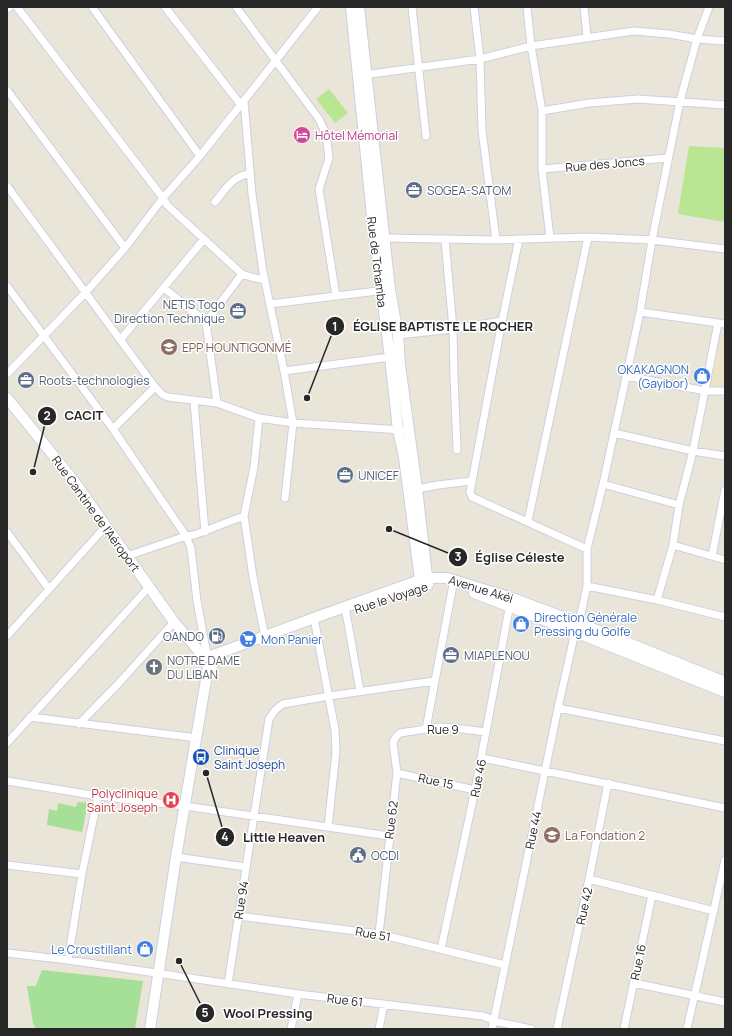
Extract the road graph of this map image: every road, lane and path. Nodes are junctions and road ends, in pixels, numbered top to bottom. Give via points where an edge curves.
1 (10, 7) edge
2 (17, 7) edge
3 (92, 7) edge
4 (165, 7) edge
5 (236, 7) edge
6 (351, 7) edge
7 (359, 7) edge
8 (412, 7) edge
9 (474, 7) edge
10 (527, 7) edge
11 (584, 7) edge
12 (700, 7) edge
13 (7, 9) edge
14 (314, 9) edge
15 (708, 9) edge
16 (587, 37) junction
17 (697, 39) junction
18 (725, 41) edge
19 (531, 46) junction
20 (480, 59) junction
21 (276, 61) junction
22 (418, 68) junction
23 (362, 75) junction
24 (7, 90) edge
25 (680, 101) junction
26 (242, 103) junction
27 (725, 105) edge
28 (542, 111) junction
29 (426, 136) dead end
30 (200, 156) junction
31 (668, 158) junction
32 (542, 169) junction
33 (250, 174) junction
34 (7, 186) edge
35 (163, 198) junction
36 (215, 202) dead end
37 (588, 237) junction
38 (385, 238) junction
39 (550, 238) junction
40 (204, 239) junction
41 (445, 239) junction
42 (519, 239) junction
43 (496, 240) junction
44 (652, 240) junction
45 (125, 248) junction
46 (725, 249) edge
47 (242, 274) junction
48 (265, 280) junction
49 (7, 286) edge
50 (164, 288) junction
51 (385, 290) junction
52 (86, 292) junction
53 (336, 296) junction
54 (270, 304) junction
55 (640, 312) junction
56 (206, 322) junction
57 (502, 322) junction
58 (722, 323) edge
59 (453, 329) junction
60 (398, 335) junction
61 (44, 336) junction
62 (121, 339) junction
63 (390, 357) junction
64 (284, 371) junction
65 (7, 374) edge
66 (626, 376) junction
67 (155, 387) junction
68 (706, 391) junction
69 (725, 391) edge
70 (7, 398) edge
71 (194, 401) junction
72 (217, 403) junction
73 (259, 418) junction
74 (293, 423) junction
75 (113, 429) junction
76 (398, 430) junction
77 (409, 431) junction
78 (614, 433) junction
79 (458, 450) dead end
80 (693, 450) junction
81 (725, 456) edge
82 (471, 481) junction
83 (603, 484) junction
84 (417, 488) junction
85 (725, 490) edge
86 (285, 498) dead end
87 (679, 505) junction
88 (244, 516) junction
89 (528, 522) junction
90 (106, 526) junction
91 (7, 532) edge
92 (205, 532) junction
93 (186, 536) junction
94 (673, 545) junction
95 (587, 549) junction
96 (127, 556) junction
97 (712, 556) junction
98 (725, 560) edge
99 (425, 564) junction
100 (452, 581) junction
101 (424, 583) junction
102 (587, 586) junction
103 (149, 587) junction
104 (49, 589) junction
105 (657, 600) junction
106 (511, 602) junction
107 (346, 612) junction
108 (725, 617) edge
109 (315, 620) junction
110 (174, 622) junction
111 (577, 628) junction
112 (7, 636) edge
113 (265, 639) junction
114 (208, 660) junction
115 (434, 681) junction
116 (725, 682) edge
117 (360, 691) junction
118 (725, 692) edge
119 (329, 696) junction
120 (558, 708) junction
121 (30, 718) junction
122 (79, 724) junction
123 (426, 729) junction
124 (486, 732) junction
125 (400, 733) joint
126 (197, 738) junction
127 (725, 740) edge
128 (7, 743) edge
129 (482, 758) junction
130 (545, 772) junction
131 (397, 773) junction
132 (7, 781) edge
133 (608, 783) junction
134 (475, 790) junction
135 (98, 796) junction
136 (185, 806) junction
137 (725, 808) edge
138 (254, 816) junction
139 (328, 827) junction
140 (389, 836) junction
141 (176, 857) junction
142 (725, 860) edge
143 (7, 865) edge
144 (246, 867) junction
145 (82, 874) junction
146 (724, 878) edge
147 (589, 879) junction
148 (652, 895) junction
149 (714, 911) junction
150 (239, 916) junction
151 (379, 934) junction
152 (441, 949) junction
153 (7, 953) edge
154 (68, 960) junction
155 (505, 965) junction
156 (159, 973) junction
157 (634, 983) junction
158 (228, 984) junction
159 (298, 994) junction
160 (694, 995) junction
161 (725, 1002) edge
162 (384, 1004) junction
163 (494, 1020) junction
164 (150, 1029) edge
165 (291, 1029) edge
166 (379, 1029) edge
167 (492, 1029) edge
168 (531, 1029) edge
169 (557, 1029) edge
170 (624, 1029) edge
171 (687, 1029) edge

1 - 13 street
2 - 35 street
3 - 30 street
4 - 26 street
5 - 21 street
6 - 23 main road, Rue de Tchamba
7 - 23 main road, Rue de Tchamba
8 - 22 street
9 - 20 street
10 - 19 street
11 - 16 street
12 - 15 street
14 - 21 street
15 - 17 street, Rue 44
16 - 17 street via 634,32
16 - 19 street
17 - 18 street
17 - 25 street, Rue 44
19 - 20 street
19 - 28 street
20 - 22 street
20 - 43 street via 482,130
21 - 26 street
21 - 53 street via 319,119 326,134 329,158 319,189
22 - 23 street
22 - 29 street
23 - 38 main road, Rue de Tchamba
23 - 51 main road, Rue de Tchamba via 373,229
24 - 45 street
25 - 27 street
25 - 28 street via 609,100
25 - 31 street, Rue 44
26 - 30 street
26 - 33 street
28 - 32 street
30 - 35 street
31 - 32 street, Rue des Joncs
31 - 44 street, Rue 44
32 - 39 street
33 - 36 street via 235,178
33 - 48 street
34 - 52 street
35 - 40 street via 167,205
35 - 45 street
37 - 39 street
37 - 44 street
37 - 89 street
38 - 41 street
38 - 51 main road, Rue de Tchamba
39 - 42 street
40 - 47 street
40 - 50 street
41 - 43 street
41 - 59 street
42 - 43 street
42 - 57 street
44 - 46 street
44 - 55 street, Rue 44
45 - 52 street
47 - 48 street
47 - 56 street
48 - 54 street
49 - 61 street
50 - 56 street
50 - 62 street
51 - 53 street
51 - 60 main road, Rue de Tchamba
51 - 63 main road, Rue de Tchamba
52 - 61 street
52 - 62 street
53 - 54 street
54 - 64 street
55 - 58 street
55 - 66 street, Rue 44
56 - 72 street
57 - 59 street
57 - 82 street
58 - 68 street
59 - 60 street
59 - 79 street
60 - 77 main road, Rue de Tchamba
61 - 65 street
61 - 75 street
62 - 67 street
63 - 64 street
63 - 76 main road, Rue de Tchamba
64 - 74 street
66 - 68 street
66 - 78 street, Rue 44
67 - 71 street via 163,395
67 - 75 street
68 - 69 street
68 - 80 street
70 - 90 main road, Rue Cantine de l'Aéroport via 74,481
71 - 72 street
71 - 92 street
72 - 73 street
73 - 74 street
73 - 88 street via 254,467
74 - 76 street
74 - 86 street
75 - 93 street
76 - 77 street
76 - 101 main road, Rue de Tchamba
77 - 84 main road, Rue de Tchamba
78 - 80 street
78 - 83 street, Rue 44
80 - 81 street
80 - 87 street
82 - 84 street
82 - 89 street via 472,497
83 - 87 street
83 - 95 street, Rue 44
84 - 99 main road, Rue de Tchamba
85 - 97 street
87 - 94 street
88 - 92 street
88 - 113 street
89 - 95 street
90 - 96 main road, Rue Cantine de l'Aéroport
90 - 104 street
91 - 104 street
92 - 93 street
93 - 96 street
93 - 114 street via 191,548 197,601
94 - 97 street
94 - 105 street
95 - 102 street, Rue 44
96 - 103 main road, Rue Cantine de l'Aéroport
97 - 98 street
99 - 100 main road
99 - 101 main road, Rue de Tchamba
100 - 101 main road, Avenue Akéi
100 - 106 main road
100 - 115 street
101 - 107 main road, Rue le Voyage
101 - 109 main road, Avenue Akéi
102 - 105 street
102 - 111 street, Rue 44
103 - 110 main road, Rue Cantine de l'Aéroport
103 - 121 street
104 - 112 street
105 - 108 street
106 - 111 main road
106 - 124 street, Rue 46
107 - 109 main road, Rue le Voyage
107 - 117 street
109 - 113 main road, Rue le Voyage
109 - 119 street
110 - 114 main road, Rue Cantine de l'Aéroport
110 - 122 street
111 - 116 main road
111 - 118 main road
111 - 120 street, Rue 44
113 - 114 main road, Rue le Voyage
114 - 126 main road
115 - 117 street, Rue 94
115 - 123 street
117 - 119 street, Rue 94
119 - 138 street, Rue 94 via 283,704 272,714 269,719
119 - 139 street via 336,752
120 - 127 street
120 - 130 street, Rue 44
121 - 122 street
121 - 128 street
122 - 126 street
123 - 124 street, Rue 9 via 454,728
123 - 125 street, Rue 9
124 - 129 street, Rue 46
125 - 131 street, Rue 62 via 396,735 393,743
126 - 136 main road
129 - 130 street
129 - 134 street, Rue 46
130 - 133 street
130 - 155 street, Rue 44
131 - 134 street, Rue 15
131 - 140 street, Rue 62
132 - 135 street
133 - 137 street
133 - 147 street, Rue 42
134 - 152 street, Rue 46
135 - 136 street
135 - 145 street
136 - 138 street
136 - 141 main road
138 - 139 street
138 - 144 street, Rue 94
139 - 140 street
140 - 151 street, Rue 62
141 - 144 street
141 - 156 main road
142 - 146 street
143 - 145 street
144 - 150 street, Rue 94
145 - 154 street
146 - 149 street
147 - 148 street
147 - 169 street, Rue 42
148 - 149 street
148 - 157 street, Rue 16
149 - 160 street
150 - 151 street, Rue 51
150 - 158 street, Rue 94
151 - 152 street, Rue 51
152 - 155 street, Rue 51
153 - 154 street, Rue 61
154 - 156 street, Rue 61
155 - 163 street, Rue 44
156 - 158 street, Rue 61
156 - 164 main road
157 - 160 street
157 - 170 street, Rue 16
158 - 159 street, Rue 61
159 - 162 street, Rue 61
159 - 165 street
160 - 161 street
160 - 171 street
162 - 163 street, Rue 61 via 483,1016
162 - 166 street
163 - 167 street, Rue 44
163 - 168 street, Rue 61

